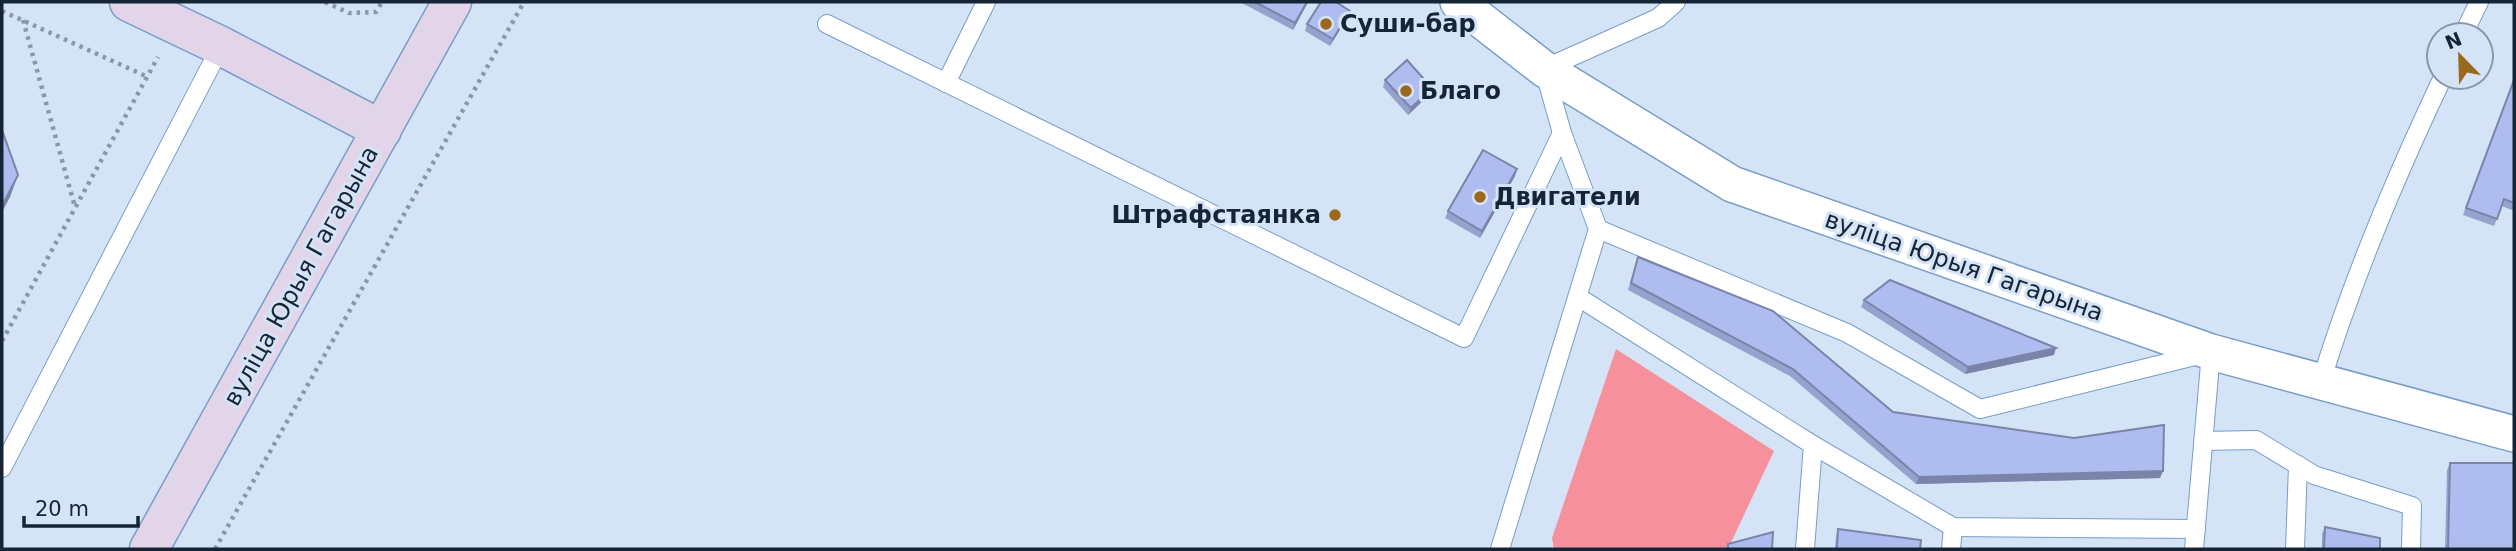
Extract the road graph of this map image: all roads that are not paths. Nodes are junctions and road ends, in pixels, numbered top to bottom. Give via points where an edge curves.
1 (129, 2) edge
2 (452, 2) edge
3 (986, 2) edge
4 (1458, 2) edge
5 (1676, 2) edge
6 (2479, 2) edge
7 (2470, 21) edge
8 (827, 24) dead end
9 (221, 46) junction
10 (1544, 69) junction
11 (946, 83) junction
12 (2437, 91) edge
13 (382, 130) junction
14 (1562, 133) junction
15 (1598, 229) junction
16 (1578, 297) junction
17 (2211, 352) junction
18 (2322, 382) junction
19 (2514, 434) edge
20 (2203, 441) junction
21 (1813, 445) junction
22 (2298, 465) junction
23 (2, 468) edge
24 (1953, 527) junction
25 (2196, 529) junction
26 (149, 549) edge
27 (1500, 549) edge
28 (1805, 549) edge
29 (1951, 549) edge
30 (2194, 549) edge
31 (2295, 549) edge
32 (2411, 549) edge

1 - 9 main road
2 - 13 main road, вуліца Юрыя Гагарына
3 - 11 lane
4 - 10 street, вуліца Юрыя Гагарына
5 - 10 lane via 1658,18
6 - 7 lane
8 - 11 lane
9 - 13 main road
9 - 23 lane
10 - 14 lane
10 - 17 street, вуліца Юрыя Гагарына via 1732,184
11 - 14 lane via 1464,338
12 - 18 lane via 2337,331
13 - 26 main road, вуліца Юрыя Гагарына
14 - 15 lane
15 - 16 lane
15 - 17 lane via 1847,333 1980,409
16 - 21 lane
16 - 27 lane
17 - 18 street, вуліца Юрыя Гагарына
17 - 20 lane
18 - 19 street, вуліца Юрыя Гагарына
20 - 22 lane via 2256,440
20 - 25 lane
21 - 24 lane
21 - 28 lane
22 - 31 lane
22 - 32 lane via 2314,475 2412,506
24 - 25 lane
24 - 29 lane
25 - 30 lane

